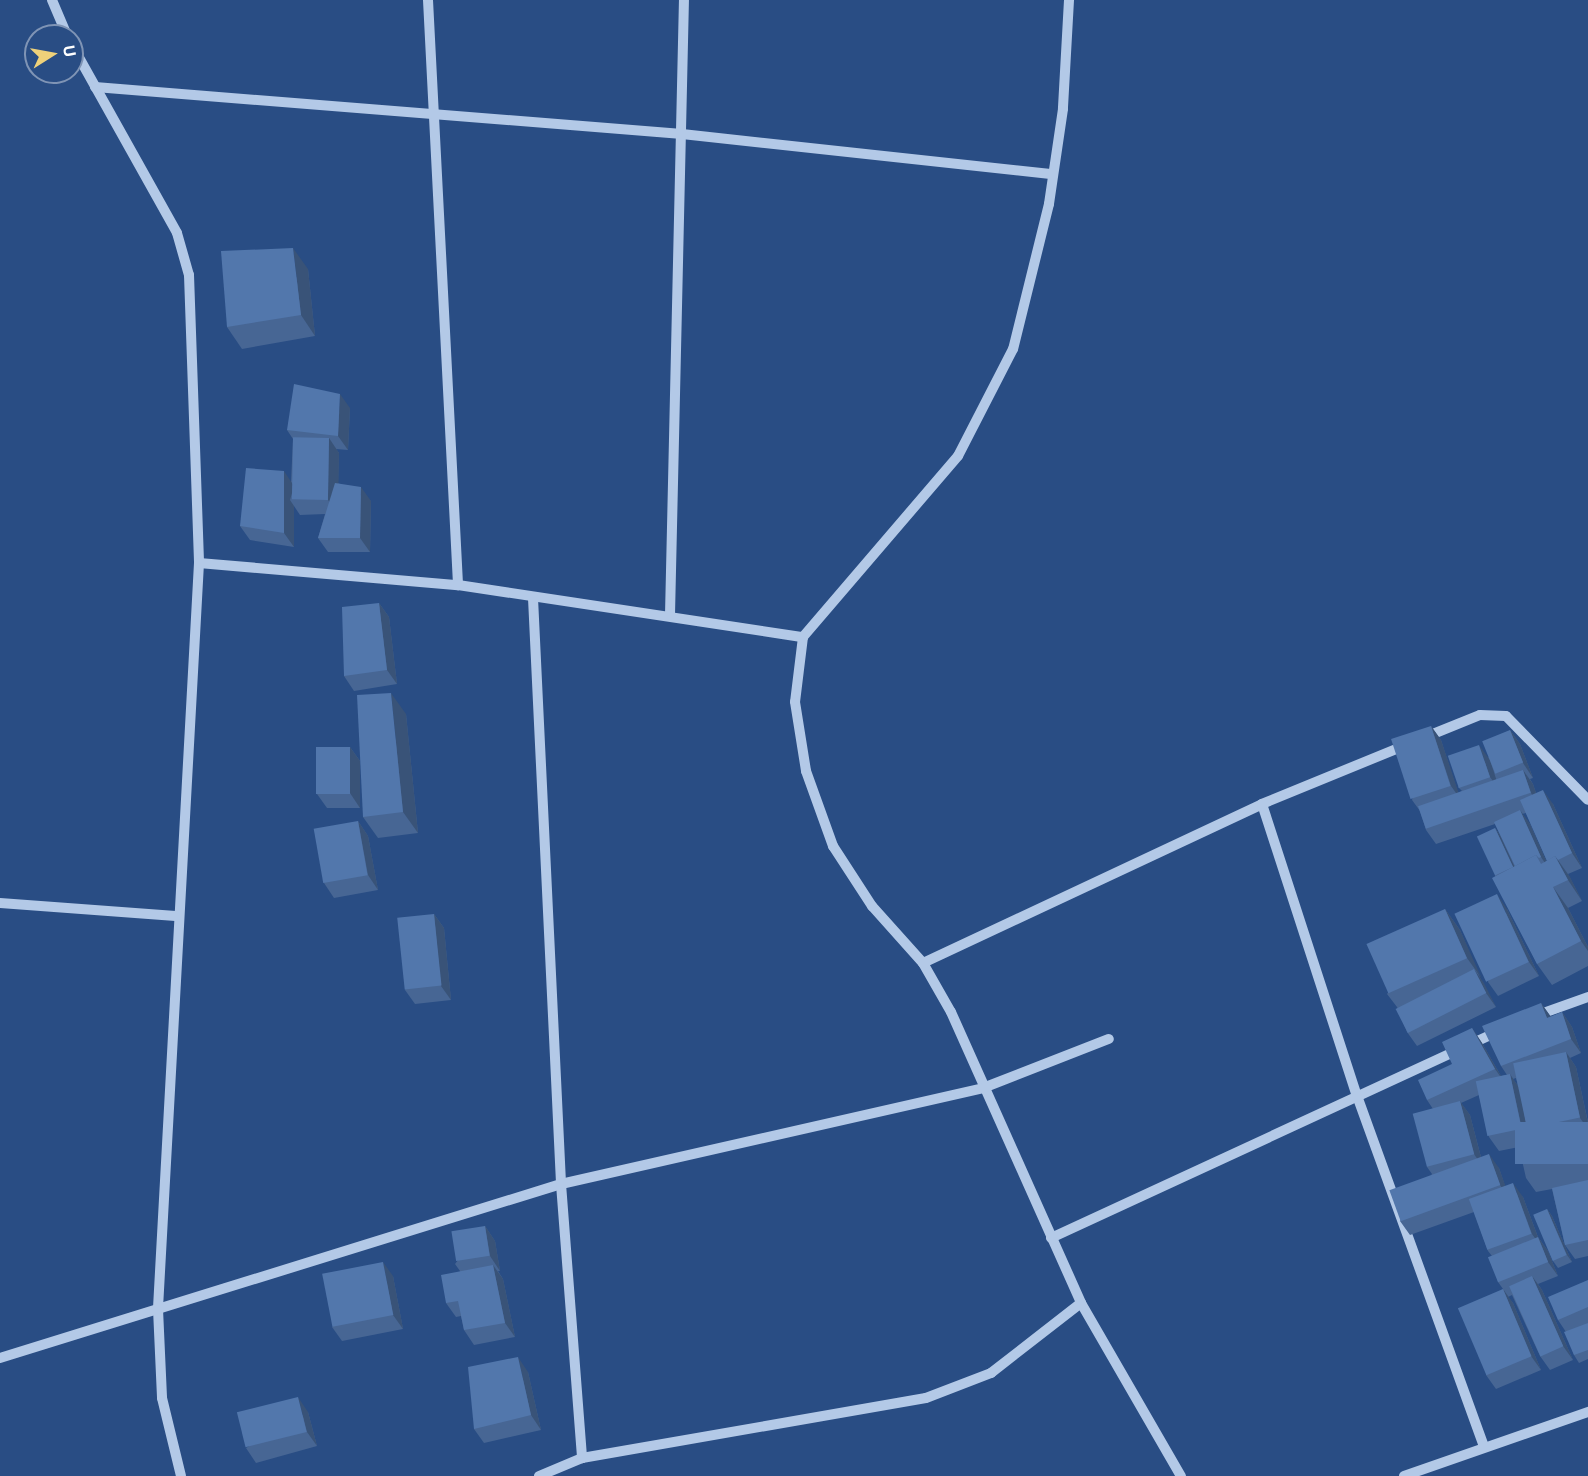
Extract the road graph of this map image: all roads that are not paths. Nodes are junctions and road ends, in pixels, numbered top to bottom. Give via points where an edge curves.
1 (52, 0) edge
2 (429, 0) edge
3 (684, 0) edge
4 (1069, 0) edge
5 (62, 24) edge
6 (84, 67) edge
7 (95, 87) junction
8 (434, 112) junction
9 (681, 134) junction
10 (1053, 174) junction
11 (199, 563) junction
12 (458, 585) junction
13 (533, 598) junction
14 (670, 615) junction
15 (803, 637) junction
16 (1588, 800) edge
17 (1262, 804) junction
18 (0, 903) edge
19 (176, 916) junction
20 (923, 963) junction
21 (1588, 997) edge
22 (1517, 1023) edge
23 (1506, 1028) edge
24 (1109, 1039) dead end
25 (983, 1088) junction
26 (1356, 1094) junction
27 (561, 1184) junction
28 (1052, 1238) junction
29 (1081, 1303) junction
30 (158, 1309) junction
31 (0, 1358) edge
32 (1588, 1412) edge
33 (1484, 1448) junction
34 (582, 1458) junction
35 (181, 1476) edge
36 (539, 1476) edge
37 (1181, 1476) edge
38 (1404, 1476) edge

1 - 5 street
2 - 8 street
3 - 9 street
4 - 10 street
6 - 7 street
7 - 8 street
7 - 11 street via 177,233 187,263
8 - 9 street
8 - 12 street
9 - 10 street
9 - 14 street
10 - 15 street via 1035,273 990,402 958,456
11 - 12 street
11 - 19 street
12 - 13 street
13 - 14 street
13 - 27 street
14 - 15 street
15 - 20 street via 795,702 814,799 833,846 872,906
16 - 17 street via 1515,720 1489,713
17 - 20 street
17 - 26 street
18 - 19 street
19 - 30 street
20 - 25 street
21 - 22 street
23 - 26 street
24 - 25 street
25 - 27 street
25 - 28 street
26 - 28 street
26 - 33 street
27 - 30 street
27 - 34 street
28 - 29 street
29 - 34 street via 991,1373 926,1398
29 - 37 street
30 - 31 street
30 - 35 street via 162,1398
32 - 33 street
33 - 38 street
34 - 36 street

